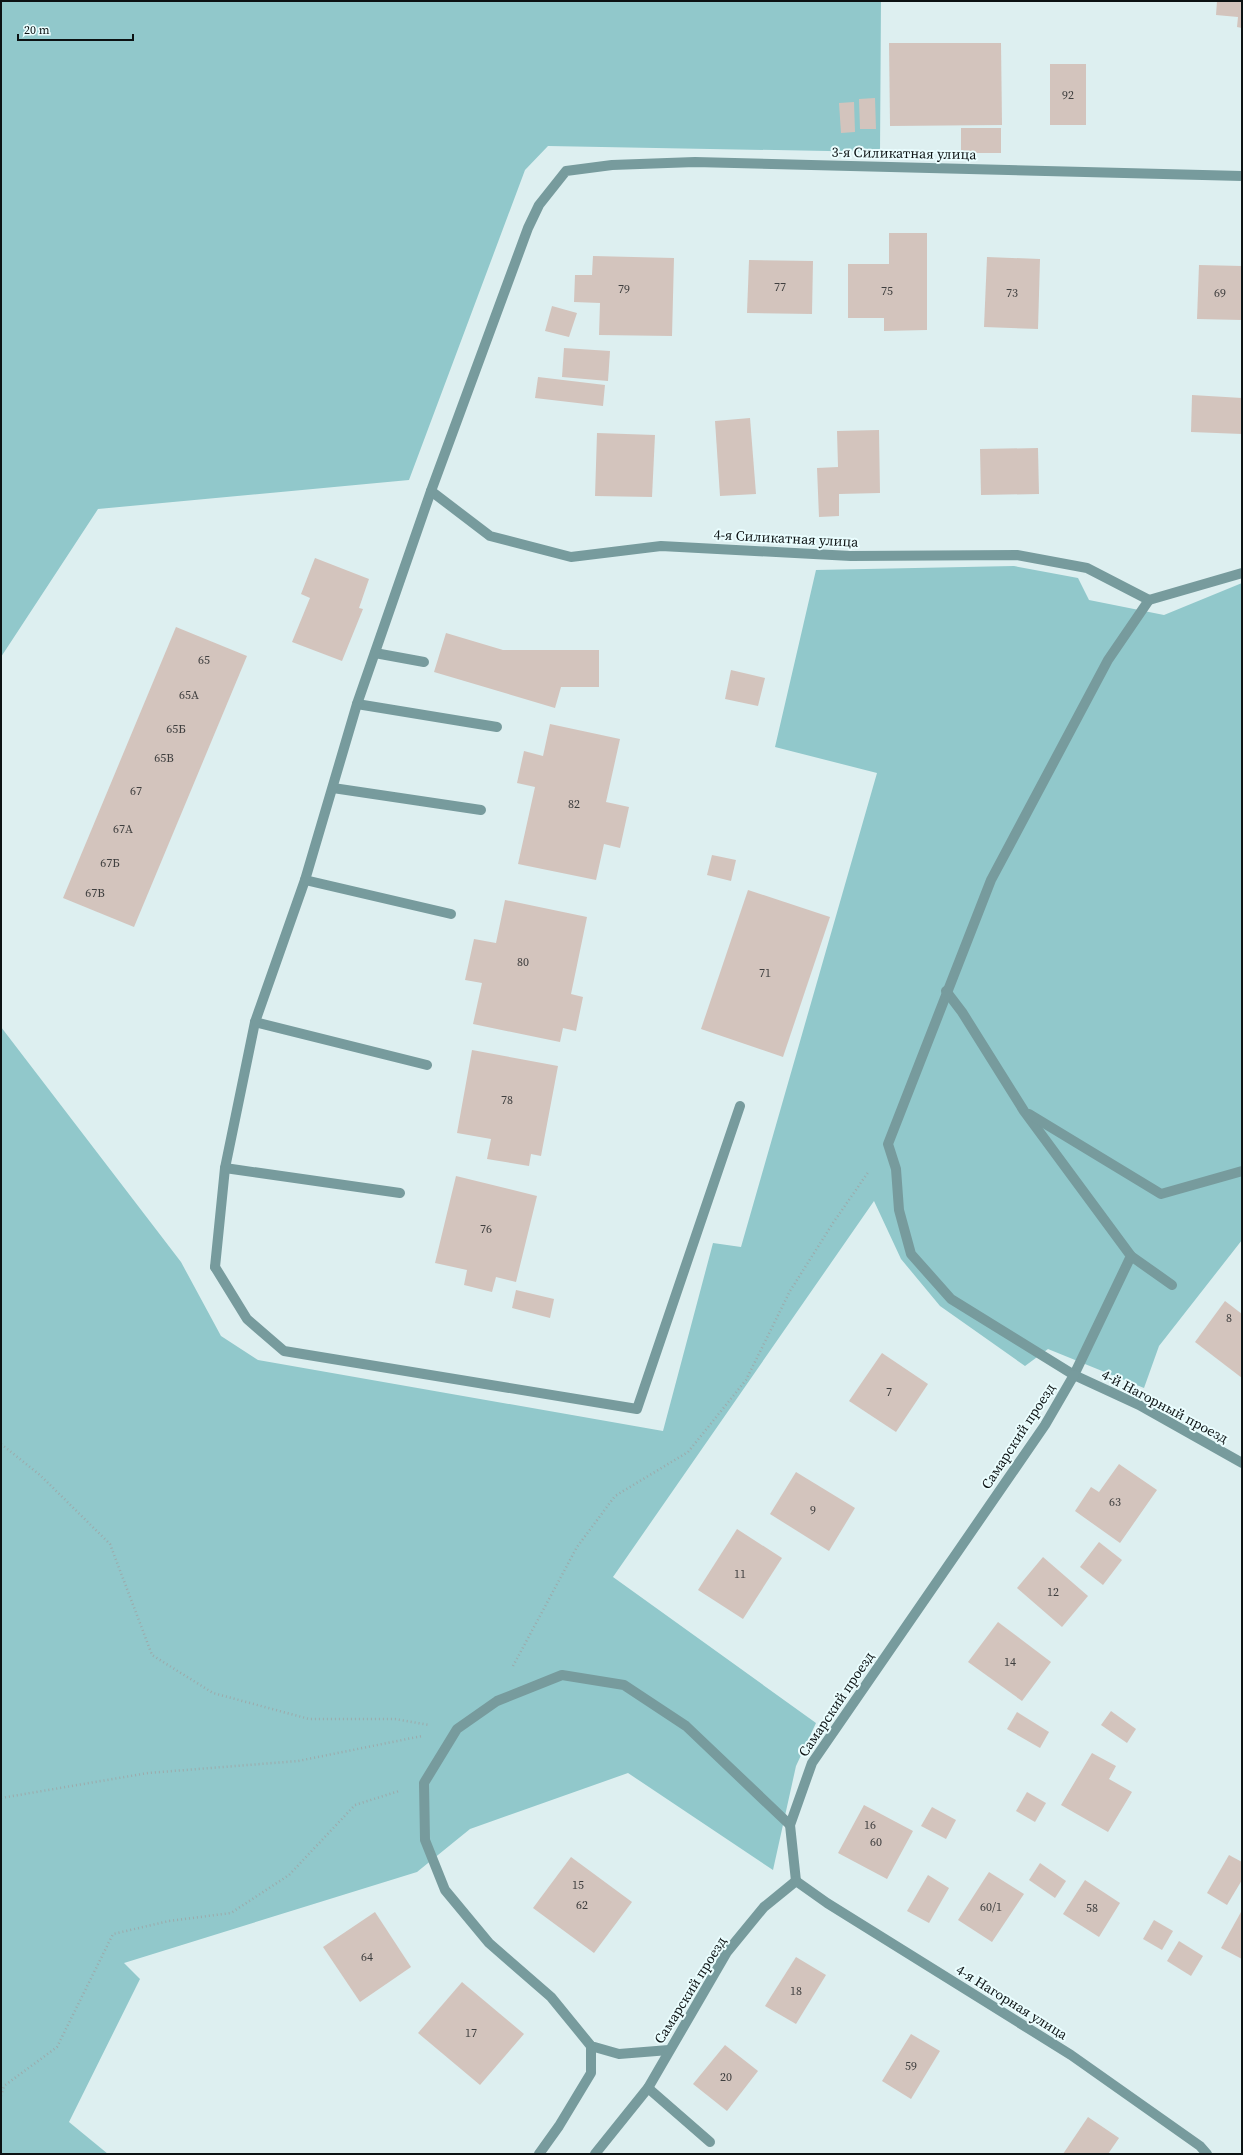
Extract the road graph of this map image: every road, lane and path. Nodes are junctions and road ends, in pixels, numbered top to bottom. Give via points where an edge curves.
1 (1242, 176) edge
2 (431, 491) junction
3 (1242, 573) edge
4 (1149, 600) junction
5 (375, 653) junction
6 (424, 662) dead end
7 (357, 704) junction
8 (497, 727) dead end
9 (333, 788) junction
10 (481, 810) dead end
11 (305, 880) junction
12 (451, 914) dead end
13 (946, 992) junction
14 (255, 1022) junction
15 (427, 1065) dead end
16 (740, 1106) dead end
17 (1024, 1111) junction
18 (888, 1144) junction
19 (224, 1168) junction
20 (1242, 1171) edge
21 (400, 1193) dead end
22 (1131, 1256) junction
23 (1172, 1284) dead end
24 (1074, 1374) junction
25 (1, 1444) edge
26 (1242, 1463) edge
27 (497, 1701) junction
28 (457, 1729) junction
29 (424, 1783) junction
30 (1, 1798) edge
31 (790, 1825) junction
32 (796, 1881) junction
33 (592, 2046) junction
34 (669, 2050) junction
35 (648, 2088) junction
36 (1, 2096) edge
37 (710, 2142) dead end
38 (539, 2154) edge
39 (595, 2154) edge
40 (1207, 2154) edge

1 - 2 street, 3-я Силикатная улица via 694,162 612,165 566,171 539,205 528,228
2 - 4 street, 4-я Силикатная улица via 490,536 571,557 661,546 851,556 1017,555 1087,568
2 - 5 street
3 - 4 street
4 - 13 street via 1108,660 991,880
5 - 6 street
5 - 7 street
7 - 8 street
7 - 9 street
9 - 10 street
9 - 11 street
11 - 12 street
11 - 14 street
13 - 17 street via 962,1012
13 - 18 street
14 - 15 street
14 - 19 street
16 - 19 street via 637,1408 284,1351 247,1319 215,1267
17 - 20 street via 1161,1194
17 - 22 street
18 - 24 street, 4-й Нагорный проезд via 896,1169 899,1210 911,1254 951,1299
18 - 27 path via 833,1222 790,1291 746,1380 688,1452 615,1496 577,1547
19 - 21 street
22 - 23 street
22 - 24 street, Самарский проезд
24 - 26 street, 4-й Нагорный проезд via 1140,1405
24 - 31 street, Самарский проезд via 1045,1425 812,1763
25 - 28 path via 40,1475 110,1544 152,1655 213,1693 309,1719 395,1719
27 - 28 street
27 - 31 street via 562,1675 624,1685 686,1726
28 - 29 street
28 - 30 path via 298,1761 148,1773
29 - 33 street via 425,1840 445,1890 489,1943 551,1998
29 - 36 path via 355,1805 289,1874 231,1913 169,1921 113,1934 57,2047 4,2086
31 - 32 street, Самарский проезд
32 - 34 street, Самарский проезд via 764,1907 727,1952
32 - 40 street, 4-я Нагорная улица via 827,1903 1071,2055 1200,2146
33 - 34 street via 619,2054
33 - 38 street via 591,2073
34 - 35 street, Самарский проезд
35 - 37 street
35 - 39 street, Самарский проезд

